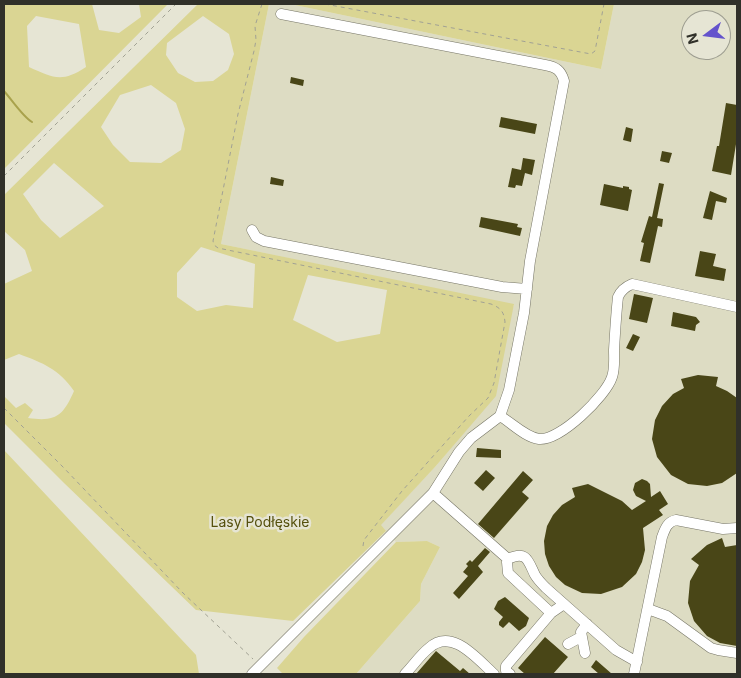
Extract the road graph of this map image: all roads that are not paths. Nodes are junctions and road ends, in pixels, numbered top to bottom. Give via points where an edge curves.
1 (281, 14) dead end
2 (252, 230) dead end
3 (527, 289) junction
4 (737, 306) edge
5 (500, 416) junction
6 (433, 492) junction
7 (737, 528) edge
8 (508, 559) junction
9 (564, 604) junction
10 (648, 609) junction
11 (551, 613) junction
12 (587, 624) junction
13 (581, 637) junction
14 (568, 644) dead end
15 (585, 653) dead end
16 (737, 653) edge
17 (637, 662) junction
18 (252, 674) edge
19 (405, 674) edge
20 (494, 674) edge
21 (510, 674) edge
22 (634, 674) edge

1 - 3 lane via 555,67 561,72 564,82
2 - 3 lane via 264,241 502,287
3 - 5 lane
4 - 5 lane via 632,284 625,287 618,297 612,376 605,390 575,422 552,437 541,439
5 - 6 lane via 471,438
6 - 8 lane
6 - 18 lane
7 - 10 lane via 723,530 671,521 662,537
8 - 9 lane via 524,556 529,560 538,581
8 - 11 lane via 508,573
9 - 11 lane
9 - 12 lane
10 - 16 lane via 667,616 711,648
10 - 17 lane
11 - 21 lane via 506,666
12 - 13 lane
12 - 17 lane via 616,650
13 - 14 lane
13 - 15 lane
17 - 22 lane
19 - 20 lane via 428,648 447,640 462,647

